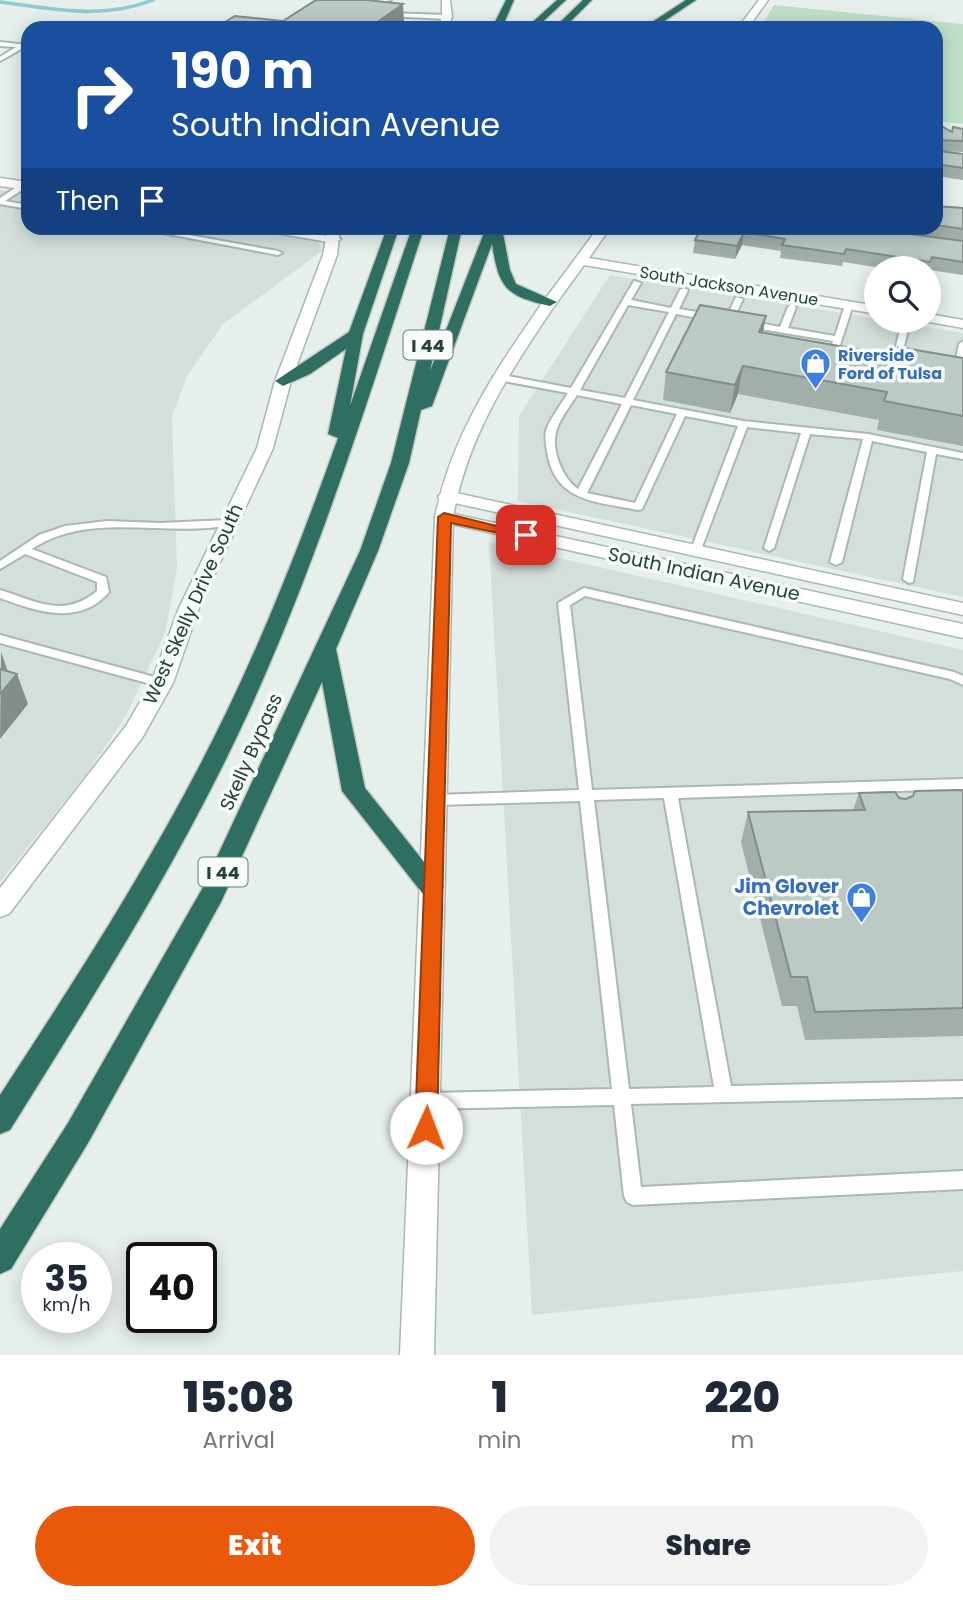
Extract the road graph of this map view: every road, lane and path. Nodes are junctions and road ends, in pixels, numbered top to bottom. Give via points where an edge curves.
1 (387, 0) edge
2 (446, 0) edge
3 (510, 0) edge
4 (562, 0) edge
5 (588, 0) edge
6 (692, 0) edge
7 (764, 0) edge
8 (354, 4) edge
9 (385, 14) edge
10 (447, 17) junction
11 (446, 21) edge
12 (500, 21) edge
13 (539, 21) edge
14 (566, 21) edge
15 (659, 21) edge
16 (748, 21) edge
17 (0, 44) edge
18 (21, 46) edge
19 (21, 49) edge
20 (0, 58) edge
21 (0, 182) edge
22 (21, 185) edge
23 (21, 189) edge
24 (0, 201) edge
25 (21, 206) edge
26 (179, 235) edge
27 (333, 235) edge
28 (391, 235) edge
29 (416, 235) edge
30 (454, 235) edge
31 (491, 235) edge
32 (496, 235) edge
33 (599, 235) edge
34 (278, 253) dead end
35 (580, 261) junction
36 (638, 283) dead end
37 (684, 290) dead end
38 (738, 299) dead end
39 (550, 302) junction
40 (626, 302) junction
41 (849, 305) junction
42 (792, 307) dead end
43 (864, 308) edge
44 (674, 311) junction
45 (729, 320) junction
46 (941, 320) edge
47 (963, 324) edge
48 (783, 330) junction
49 (903, 333) edge
50 (356, 334) junction
51 (838, 339) junction
52 (963, 344) edge
53 (832, 356) edge
54 (883, 364) edge
55 (895, 366) junction
56 (908, 368) edge
57 (945, 374) edge
58 (498, 377) junction
59 (960, 377) edge
60 (283, 381) junction
61 (573, 391) junction
62 (628, 402) junction
63 (682, 412) junction
64 (743, 424) junction
65 (806, 432) junction
66 (868, 437) junction
67 (932, 450) junction
68 (963, 456) edge
69 (400, 463) junction
70 (581, 494) junction
71 (446, 507) junction
72 (318, 520) junction
73 (228, 523) junction
74 (769, 548) dead end
75 (24, 550) junction
76 (695, 552) junction
77 (836, 562) dead end
78 (0, 566) edge
79 (689, 571) junction
80 (909, 579) dead end
81 (0, 594) edge
82 (963, 609) edge
83 (963, 631) edge
84 (0, 639) edge
85 (325, 645) junction
86 (963, 681) edge
87 (162, 683) junction
88 (963, 784) edge
89 (670, 793) junction
90 (587, 796) junction
91 (435, 800) junction
92 (432, 887) junction
93 (0, 907) edge
94 (963, 1089) edge
95 (724, 1094) junction
96 (622, 1096) junction
97 (427, 1101) junction
98 (0, 1120) edge
99 (963, 1180) edge
100 (0, 1258) edge
101 (416, 1355) edge

1 - 8 lane
2 - 10 street
3 - 12 highway
4 - 13 highway
5 - 14 highway
6 - 15 highway
7 - 16 street
9 - 10 lane
10 - 11 street
17 - 18 lane
19 - 20 lane
21 - 22 street
23 - 24 lane
24 - 25 lane
26 - 34 lane
27 - 60 street, West Skelly Drive South via 307,323
28 - 50 highway
29 - 72 highway, Skelly Bypass / I 44
30 - 69 highway, Skelly Bypass / I 44
31 - 69 highway
32 - 39 highway via 508,286 520,296
33 - 35 street
35 - 39 street
35 - 41 street, South Jackson Avenue
36 - 40 lane
37 - 44 lane
38 - 45 lane
39 - 58 street
40 - 44 lane
40 - 61 lane
41 - 43 street, South Jackson Avenue
41 - 51 lane
42 - 48 lane
44 - 45 lane
44 - 62 lane
45 - 48 lane
46 - 47 street
48 - 51 lane
49 - 55 lane
50 - 60 highway via 305,371
50 - 72 highway
51 - 53 lane
52 - 59 lane
54 - 55 lane
55 - 56 lane
57 - 59 lane
58 - 61 lane
58 - 71 street via 466,434
60 - 73 street, West Skelly Drive South via 265,448
61 - 62 lane
61 - 70 lane via 551,432 551,458 557,478
62 - 63 lane
62 - 70 lane
63 - 64 lane
63 - 70 lane via 638,507
64 - 65 lane
64 - 76 lane
65 - 66 lane
65 - 74 lane
66 - 67 lane
66 - 77 lane
67 - 68 lane
67 - 80 lane
69 - 85 highway, Skelly Bypass / I 44 via 369,551
71 - 76 street, South Indian Avenue
71 - 79 street, South Indian Avenue
71 - 91 street
72 - 98 highway, Skelly Bypass / I 44 via 237,713 173,838
73 - 75 lane via 81,526 43,537
73 - 87 street, West Skelly Drive South via 189,608
75 - 78 lane
75 - 81 lane via 102,580 103,592 76,610 52,611
76 - 79 street
76 - 82 street, South Indian Avenue
79 - 83 street, South Indian Avenue
84 - 87 lane
85 - 92 highway via 355,792
85 - 100 highway, Skelly Bypass / I 44 via 212,895 78,1133
86 - 90 lane via 584,592 564,603
87 - 93 street, West Skelly Drive South via 134,732
88 - 89 lane via 884,794
89 - 90 lane
89 - 95 lane
90 - 91 lane
90 - 96 lane
91 - 92 street
92 - 97 street
94 - 95 lane
95 - 96 lane
96 - 97 lane
96 - 99 lane via 633,1196
97 - 101 street

